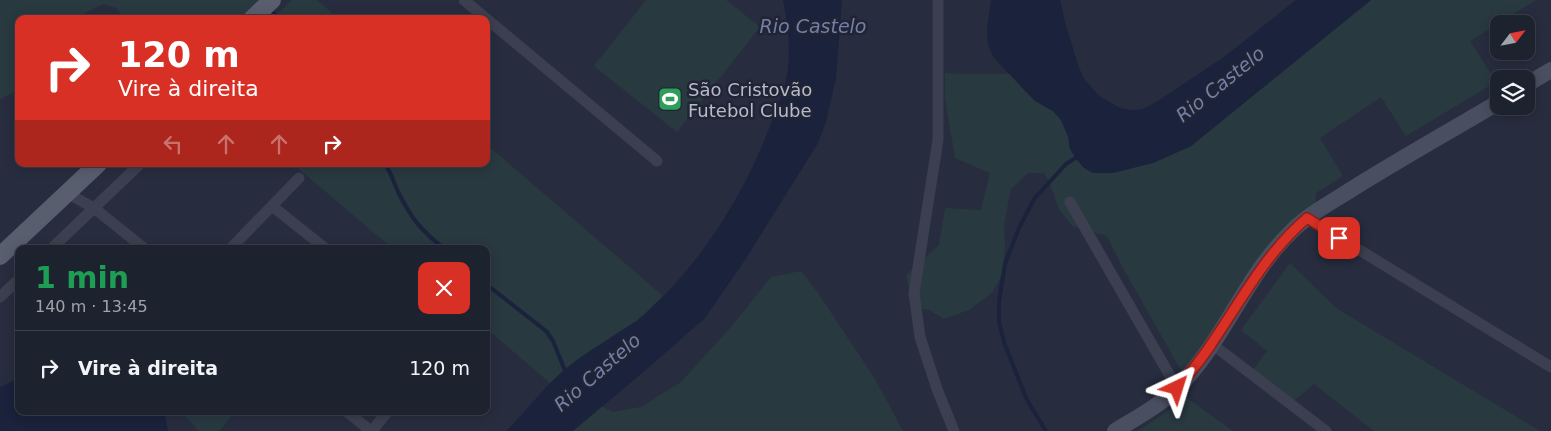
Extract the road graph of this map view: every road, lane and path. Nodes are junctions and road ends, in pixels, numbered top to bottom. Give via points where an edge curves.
1 (272, 0) edge
2 (464, 0) edge
3 (938, 0) edge
4 (256, 15) edge
5 (482, 15) edge
6 (490, 22) edge
7 (1551, 70) edge
8 (1535, 80) edge
9 (1490, 107) edge
10 (657, 161) dead end
11 (95, 167) edge
12 (137, 167) edge
13 (299, 178) dead end
14 (67, 192) junction
15 (1070, 202) dead end
16 (272, 206) junction
17 (94, 208) junction
18 (1307, 218) junction
19 (55, 245) edge
20 (140, 245) edge
21 (234, 245) edge
22 (321, 245) edge
23 (0, 256) edge
24 (15, 283) edge
25 (0, 297) edge
26 (1212, 344) junction
27 (1551, 367) edge
28 (1177, 388) junction
29 (351, 415) edge
30 (385, 415) edge
31 (371, 431) edge
32 (954, 431) edge
33 (1115, 431) edge
34 (1326, 431) edge

1 - 4 main road
2 - 5 street
3 - 32 street via 938,140 914,293 920,337
6 - 10 street
7 - 8 street
9 - 18 street
11 - 14 main road
12 - 17 street
13 - 16 street
14 - 17 street
14 - 23 main road
15 - 28 street
16 - 21 street
16 - 22 street
17 - 19 street
17 - 20 street
18 - 26 street via 1265,262
18 - 27 street
24 - 25 street
26 - 28 street
26 - 34 street
28 - 33 street
29 - 31 street
30 - 31 street

